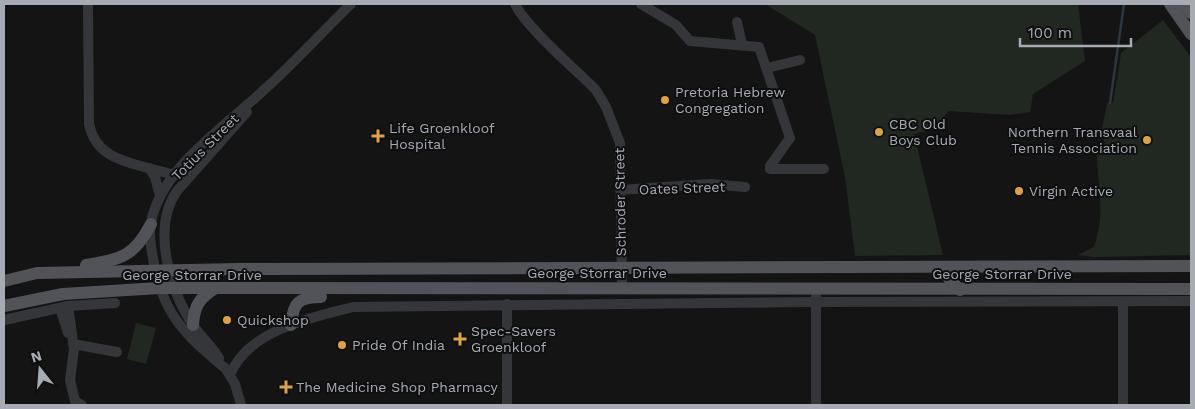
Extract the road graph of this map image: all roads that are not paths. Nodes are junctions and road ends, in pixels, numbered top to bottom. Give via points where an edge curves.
1 (88, 4) edge
2 (351, 4) edge
3 (515, 4) edge
4 (641, 4) edge
5 (1170, 4) edge
6 (738, 22) dead end
7 (1191, 34) edge
8 (742, 44) junction
9 (800, 60) dead end
10 (767, 68) junction
11 (265, 90) junction
12 (149, 168) junction
13 (824, 169) dead end
14 (175, 175) junction
15 (189, 176) junction
16 (745, 187) dead end
17 (620, 190) junction
18 (177, 191) junction
19 (160, 196) junction
20 (151, 224) junction
21 (621, 266) junction
22 (1191, 266) edge
23 (732, 267) junction
24 (943, 267) junction
25 (830, 268) junction
26 (155, 270) junction
27 (170, 270) junction
28 (37, 273) junction
29 (4, 280) edge
30 (159, 288) junction
31 (176, 288) junction
32 (622, 288) junction
33 (214, 289) junction
34 (1191, 289) edge
35 (362, 290) junction
36 (930, 290) junction
37 (960, 290) junction
38 (816, 295) junction
39 (1191, 301) edge
40 (1123, 302) junction
41 (115, 303) dead end
42 (507, 304) junction
43 (4, 306) edge
44 (64, 307) junction
45 (4, 320) edge
46 (193, 325) junction
47 (291, 325) junction
48 (73, 341) junction
49 (117, 352) dead end
50 (228, 372) junction
51 (82, 405) edge
52 (241, 405) edge
53 (507, 405) edge
54 (816, 405) edge
55 (1124, 405) edge

1 - 12 street via 91,132 100,148 112,157
2 - 11 street, Totius Street
3 - 17 street, Schroder Street via 603,99 620,143
4 - 8 street via 676,25 690,41
5 - 7 main road
6 - 8 street
8 - 10 street via 759,47
9 - 10 street
10 - 13 street via 790,138 770,169
11 - 14 street, Totius Street via 215,133
11 - 15 street, Totius Street
12 - 14 street
12 - 19 street
14 - 15 street
14 - 18 street
14 - 19 street, Totius Street
15 - 18 street, Totius Street
16 - 17 street, Oates Street via 710,184
17 - 21 street, Schroder Street
18 - 27 street, Totius Street via 165,218
19 - 20 street, Totius Street
20 - 26 street, Totius Street
20 - 28 main road via 138,246 119,258
21 - 23 main road, George Storrar Drive
21 - 27 main road, George Storrar Drive
21 - 32 street, Schroder Street
22 - 24 main road, George Storrar Drive
23 - 25 main road, George Storrar Drive
23 - 38 main road via 748,273 803,273
24 - 25 main road, George Storrar Drive
24 - 36 main road via 939,281
24 - 37 main road
25 - 38 main road via 820,276
26 - 27 main road, George Storrar Drive
26 - 28 main road, George Storrar Drive
26 - 30 street, Totius Street
27 - 31 street, Totius Street
28 - 29 main road, George Storrar Drive
30 - 31 main road, George Storrar Drive
30 - 43 main road, George Storrar Drive via 63,294
30 - 50 street, Totius Street via 183,330
31 - 33 main road, George Storrar Drive
31 - 46 street, Totius Street
32 - 35 main road, George Storrar Drive
32 - 38 main road, George Storrar Drive
33 - 35 main road, George Storrar Drive
33 - 46 main road via 200,299
34 - 37 main road, George Storrar Drive
35 - 47 main road via 348,296 301,300 294,308
36 - 37 main road, George Storrar Drive
36 - 38 main road, George Storrar Drive
38 - 40 street, George Storrar Drive
38 - 42 street, George Storrar Drive
38 - 54 street
39 - 40 street, George Storrar Drive
40 - 55 street
41 - 44 street
42 - 47 street, George Storrar Drive via 353,307
42 - 53 street
44 - 45 street
44 - 48 street
46 - 50 street, Totius Street
47 - 50 street, George Storrar Drive via 266,337 238,358
48 - 49 street
48 - 51 street via 71,389 75,401
50 - 52 street, Totius Street

